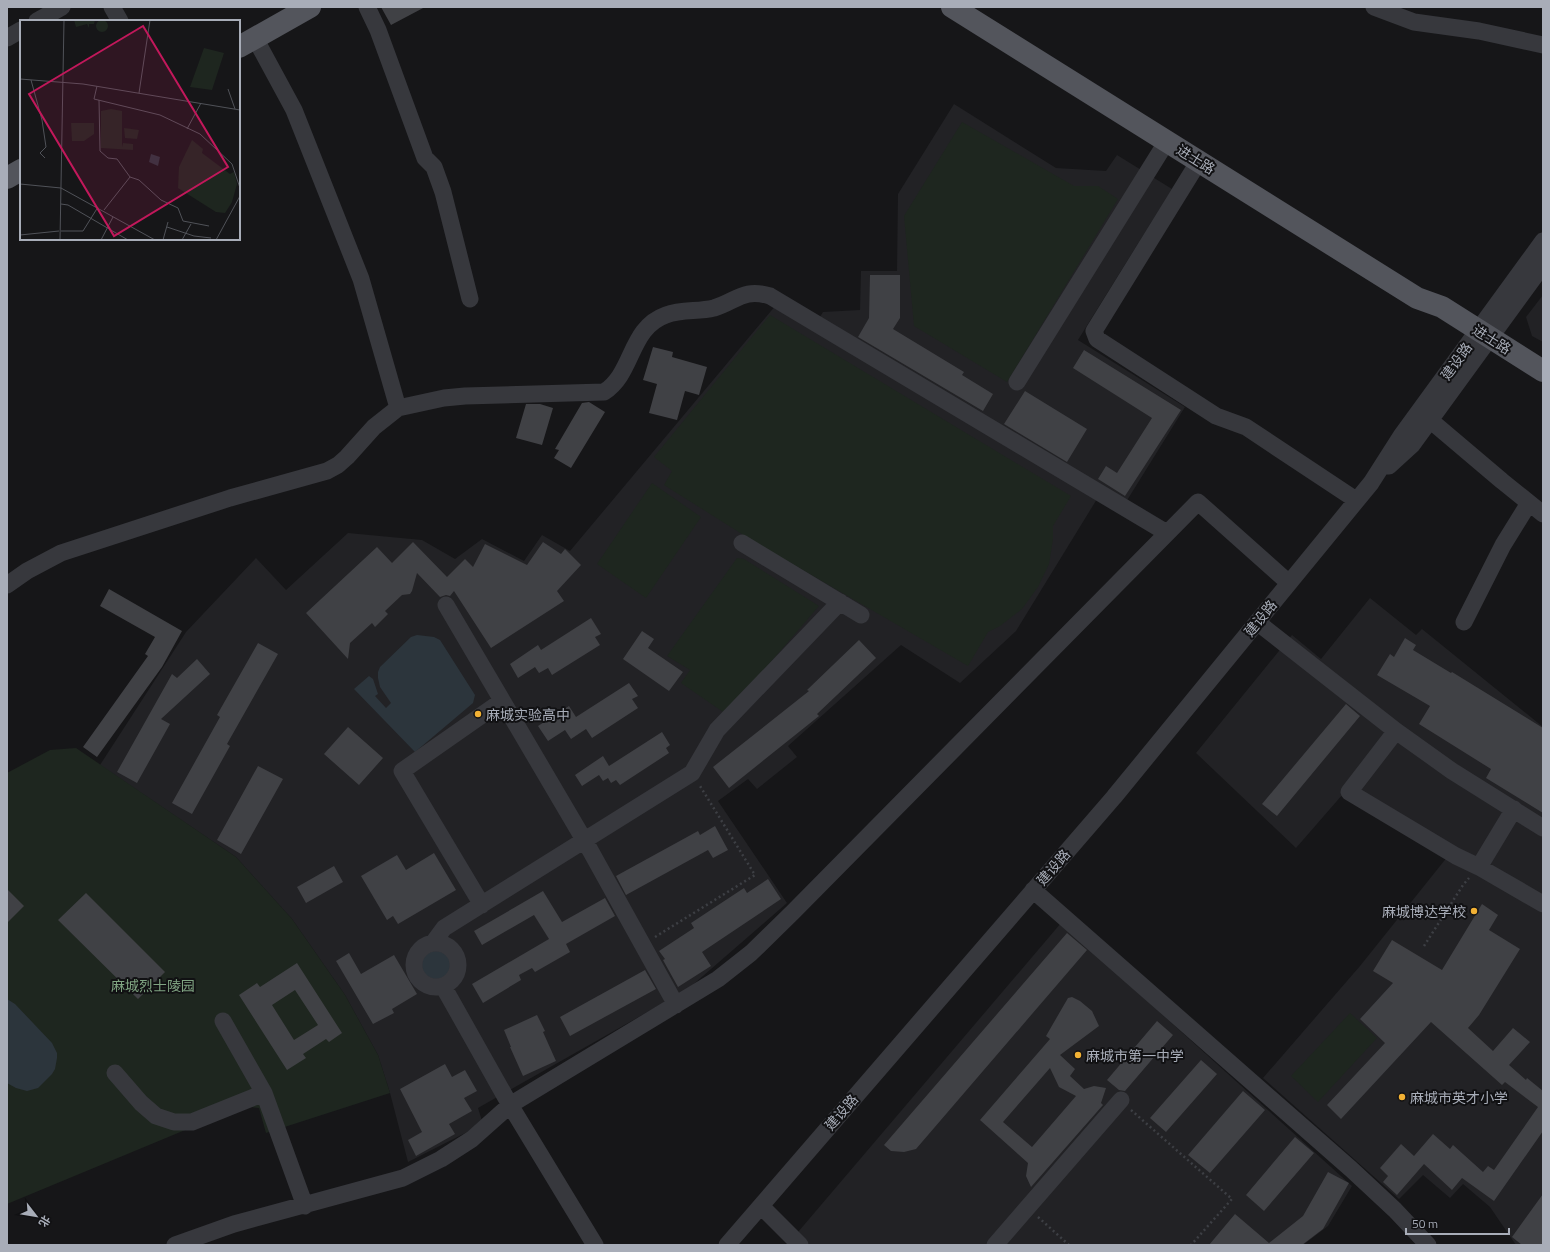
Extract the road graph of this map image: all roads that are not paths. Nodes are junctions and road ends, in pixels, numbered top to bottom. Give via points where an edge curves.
1 (62, 7) edge
2 (112, 7) edge
3 (310, 7) edge
4 (367, 7) edge
5 (952, 7) edge
6 (976, 7) edge
7 (1374, 7) edge
8 (39, 20) edge
9 (119, 20) edge
10 (20, 31) edge
11 (7, 38) edge
12 (247, 43) edge
13 (1543, 45) edge
14 (1167, 141) junction
15 (1199, 161) junction
16 (20, 171) edge
17 (7, 178) edge
18 (1543, 240) edge
19 (1543, 265) edge
20 (470, 299) dead end
21 (1442, 307) junction
22 (1484, 334) junction
23 (1543, 371) edge
24 (1016, 382) dead end
25 (398, 408) junction
26 (1430, 420) junction
27 (1371, 483) junction
28 (1356, 500) junction
29 (1529, 503) junction
30 (1543, 514) edge
31 (1167, 533) junction
32 (742, 543) dead end
33 (1289, 583) junction
34 (7, 585) edge
35 (840, 602) junction
36 (446, 606) dead end
37 (861, 615) dead end
38 (1257, 622) junction
39 (1464, 622) dead end
40 (502, 701) junction
41 (1396, 731) junction
42 (1514, 810) junction
43 (1543, 828) edge
44 (584, 841) junction
45 (1479, 867) junction
46 (1033, 890) junction
47 (1543, 904) edge
48 (482, 905) junction
49 (433, 943) junction
50 (443, 986) junction
51 (676, 1005) junction
52 (223, 1021) dead end
53 (114, 1073) dead end
54 (264, 1093) junction
55 (1121, 1100) road end
56 (510, 1105) junction
57 (305, 1206) junction
58 (761, 1206) junction
59 (175, 1245) edge
60 (595, 1245) edge
61 (727, 1245) edge
62 (800, 1245) edge
63 (995, 1245) edge
64 (1428, 1245) edge

1 - 8 street
2 - 9 street
3 - 12 main road
4 - 20 street via 378,30 425,158 434,167 443,192
5 - 14 main road, 进士路
6 - 21 main road, 进士路 via 1423,288
7 - 13 street via 1414,22 1479,31
10 - 11 street
12 - 25 street via 294,110 358,271
14 - 15 main road, 进士路
14 - 24 street
15 - 21 main road, 进士路 via 1417,298
15 - 28 street via 1094,331 1097,339 1216,416 1246,427
16 - 17 main road
18 - 22 street, 建设路
19 - 22 street, 建设路
21 - 22 main road, 进士路
22 - 23 main road, 进士路
22 - 26 street, 建设路
22 - 27 street, 建设路 via 1401,436
25 - 31 street via 465,396 604,392 616,382 640,335 664,315 715,307 743,294 762,294
25 - 34 street via 374,427 338,465 327,471 230,498 61,553
26 - 27 street, 建设路 via 1412,445
26 - 29 street
27 - 28 street, 建设路
28 - 33 street, 建设路
29 - 30 street
29 - 39 street via 1503,545
31 - 33 street via 1198,502
31 - 51 street via 756,948 718,979
32 - 35 street
33 - 38 street, 建设路
35 - 37 street
35 - 44 street via 716,730 692,773
36 - 40 street
38 - 41 street
38 - 46 street, 建设路 via 1114,797
40 - 44 street
40 - 48 street via 402,771
41 - 42 street via 1452,771
41 - 45 street via 1350,792 1456,856
42 - 43 street
42 - 45 street
44 - 48 street
44 - 51 street
45 - 47 street
46 - 58 street, 建设路
46 - 64 street via 1351,1169
48 - 49 street via 444,928
49 - 50 street via 449,948 458,962 453,979
49 - 50 street via 424,946 418,952 413,968 422,983 430,987
50 - 56 street
51 - 56 street
52 - 54 street
53 - 54 street via 156,1116 174,1122 192,1122
54 - 57 street
55 - 63 street
56 - 57 street via 472,1139 409,1175
56 - 60 street
57 - 59 street via 234,1224
58 - 61 street, 建设路
58 - 62 street

